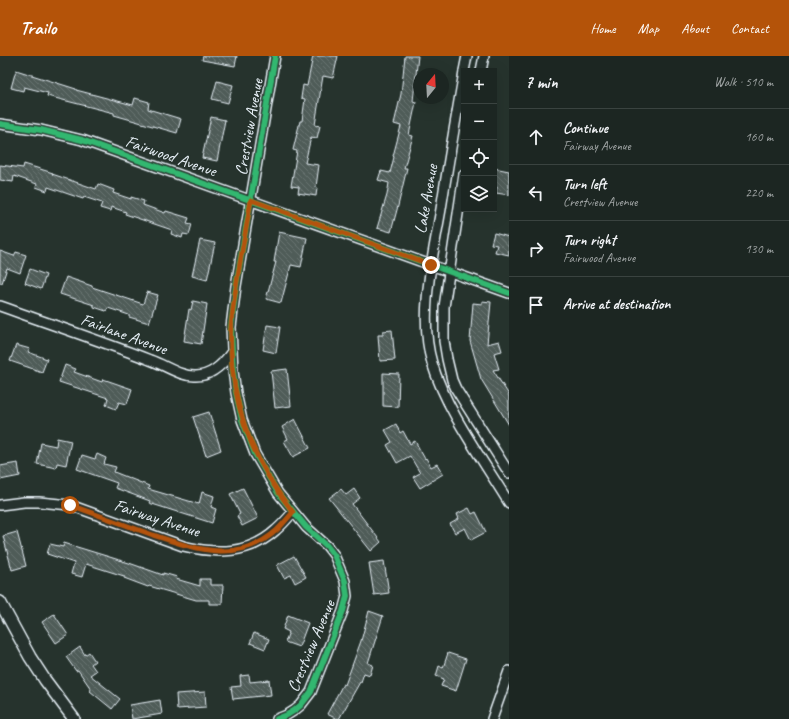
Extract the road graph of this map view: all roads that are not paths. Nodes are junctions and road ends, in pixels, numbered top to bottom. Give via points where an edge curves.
1 (275, 56) edge
2 (467, 56) edge
3 (484, 56) edge
4 (465, 68) edge
5 (482, 68) edge
6 (461, 89) edge
7 (0, 124) edge
8 (464, 176) edge
9 (251, 200) junction
10 (431, 265) junction
11 (448, 272) junction
12 (509, 293) edge
13 (0, 306) edge
14 (231, 353) junction
15 (509, 473) edge
16 (509, 503) edge
17 (0, 505) edge
18 (293, 512) junction
19 (0, 602) edge
20 (509, 671) edge
21 (74, 719) edge
22 (277, 719) edge
23 (492, 719) edge

1 - 9 street, Crestview Avenue
2 - 4 street, Lake Avenue
3 - 5 street
6 - 10 street, Lake Avenue
7 - 9 street, Fairwood Avenue via 82,140
8 - 11 street, Lake Avenue
9 - 10 street, Fairwood Avenue
9 - 14 street, Crestview Avenue via 231,327
10 - 11 street, Fairwood Avenue
10 - 16 street, Lake Avenue via 426,331 436,375 454,412
11 - 12 street, Fairwood Avenue
11 - 15 street, Lake Avenue via 443,324 449,369 456,389
13 - 14 street, Fairlane Avenue via 152,360 186,375 205,374 220,366
14 - 18 street, Crestview Avenue via 236,393 248,437 267,476
17 - 18 street, Fairway Avenue via 18,502 70,505 183,546 226,552 258,543 277,530
18 - 22 street, Crestview Avenue via 334,555 345,581 347,596 344,611 311,692 295,710
19 - 21 street via 30,657
20 - 23 street

